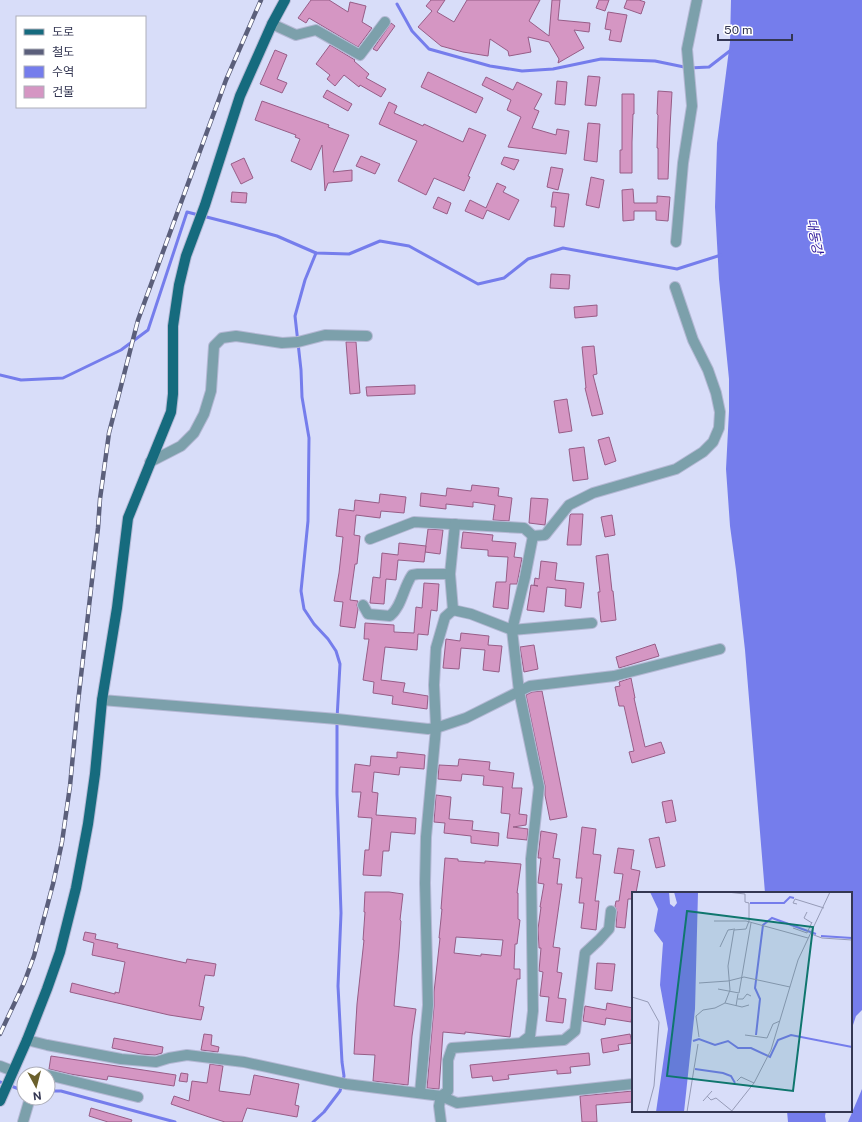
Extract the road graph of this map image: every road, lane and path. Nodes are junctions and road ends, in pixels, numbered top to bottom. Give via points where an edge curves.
1 (285, 0) edge
2 (697, 0) edge
3 (385, 22) dead end
4 (272, 24) junction
5 (676, 242) dead end
6 (675, 287) dead end
7 (367, 336) dead end
8 (150, 462) junction
9 (455, 524) junction
10 (533, 536) junction
11 (370, 539) dead end
12 (450, 574) junction
13 (363, 605) dead end
14 (453, 610) junction
15 (592, 623) dead end
16 (512, 630) junction
17 (720, 649) dead end
18 (519, 691) junction
19 (102, 700) junction
20 (436, 728) junction
21 (611, 911) dead end
22 (27, 1040) junction
23 (521, 1042) junction
24 (0, 1066) edge
25 (13, 1071) junction
26 (56, 1077) edge
27 (632, 1084) edge
28 (420, 1093) junction
29 (441, 1096) junction
30 (138, 1097) dead end
31 (0, 1101) edge
32 (28, 1106) edge
33 (23, 1122) edge
34 (441, 1122) edge

1 - 4 main road
2 - 5 street via 687,49 692,106 683,163
3 - 4 street via 360,55 316,30 296,35
4 - 8 main road via 240,96 186,256 173,326 170,412
6 - 10 street via 693,340 716,392 720,412 719,428 713,442 703,452 676,469 593,493 569,505 545,535
7 - 8 street via 325,336 282,343 236,336 222,338 214,346 211,391 204,414 194,432 181,446
8 - 19 main road via 128,518
9 - 10 street via 524,528
9 - 11 street via 414,522
9 - 12 street
10 - 16 street
12 - 13 street via 412,575 396,611 390,616 368,614
12 - 14 street
14 - 16 street
14 - 20 street via 445,617 436,648
15 - 16 street
16 - 18 street
17 - 18 street via 614,676 530,686
18 - 20 street via 466,718
18 - 23 street via 539,787 532,859 532,1011 530,1036
19 - 20 street
19 - 22 main road via 94,781 76,888 60,952
20 - 28 street via 426,838 428,1005
21 - 23 street via 609,929 585,953 574,1031 564,1040
22 - 25 main road
22 - 28 street via 121,1059 156,1062 187,1055 244,1062 346,1084
23 - 29 street via 452,1048 448,1060 448,1091
24 - 25 street
25 - 31 main road
26 - 30 street
27 - 29 street via 457,1103
28 - 29 street
29 - 34 street
32 - 33 street

